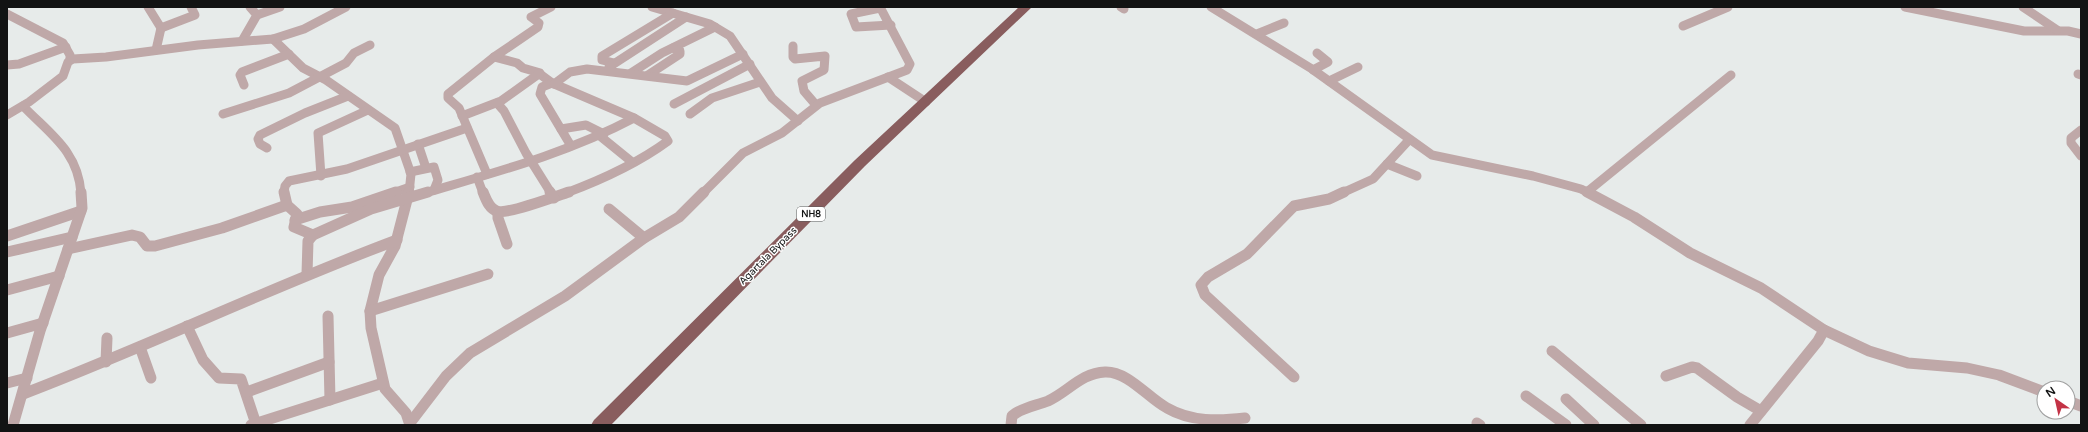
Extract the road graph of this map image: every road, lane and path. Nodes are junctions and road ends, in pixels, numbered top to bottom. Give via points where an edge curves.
1 (160, 7) edge
2 (191, 7) edge
3 (250, 7) edge
4 (280, 7) edge
5 (346, 7) edge
6 (551, 7) edge
7 (653, 7) edge
8 (880, 7) edge
9 (1026, 7) edge
10 (1211, 7) edge
11 (1728, 7) edge
12 (1905, 7) edge
13 (2023, 7) edge
14 (149, 8) edge
15 (673, 13) junction
16 (7, 14) edge
17 (257, 15) junction
18 (686, 17) junction
19 (1284, 23) dead end
20 (891, 25) junction
21 (1683, 26) dead end
22 (715, 27) junction
23 (161, 28) junction
24 (2057, 30) junction
25 (1257, 34) junction
26 (2081, 34) edge
27 (273, 39) junction
28 (242, 41) junction
29 (370, 45) dead end
30 (793, 46) dead end
31 (66, 47) junction
32 (673, 48) junction
33 (156, 50) junction
34 (1317, 53) dead end
35 (289, 54) junction
36 (743, 54) junction
37 (494, 57) junction
38 (70, 60) junction
39 (614, 63) junction
40 (750, 64) junction
41 (7, 65) edge
42 (1358, 67) dead end
43 (604, 70) junction
44 (1314, 70) junction
45 (540, 73) junction
46 (631, 73) junction
47 (648, 75) junction
48 (1731, 75) dead end
49 (320, 77) junction
50 (888, 77) junction
51 (1329, 81) junction
52 (760, 82) junction
53 (553, 84) junction
54 (244, 85) dead end
55 (348, 96) junction
56 (926, 102) junction
57 (497, 103) junction
58 (674, 104) dead end
59 (816, 105) junction
60 (23, 106) junction
61 (368, 110) junction
62 (223, 114) dead end
63 (690, 114) dead end
64 (7, 115) edge
65 (462, 116) junction
66 (634, 118) junction
67 (798, 121) junction
68 (467, 128) junction
69 (561, 129) junction
70 (2081, 130) edge
71 (602, 135) junction
72 (1409, 140) junction
73 (418, 144) junction
74 (571, 146) junction
75 (267, 148) dead end
76 (402, 149) junction
77 (2081, 156) edge
78 (530, 161) junction
79 (632, 162) junction
80 (1386, 164) junction
81 (426, 168) junction
82 (410, 172) junction
83 (487, 174) junction
84 (321, 176) junction
85 (1416, 176) dead end
86 (477, 178) junction
87 (434, 190) junction
88 (410, 192) junction
89 (1587, 192) junction
90 (554, 198) junction
91 (287, 205) junction
92 (609, 209) dead end
93 (81, 211) junction
94 (498, 212) junction
95 (295, 220) junction
96 (313, 235) junction
97 (7, 236) edge
98 (72, 237) junction
99 (644, 238) junction
100 (397, 240) junction
101 (507, 244) dead end
102 (68, 249) junction
103 (7, 252) edge
104 (307, 274) junction
105 (488, 274) dead end
106 (59, 276) junction
107 (7, 290) edge
108 (370, 311) junction
109 (328, 316) dead end
110 (43, 323) junction
111 (188, 326) junction
112 (1824, 330) junction
113 (7, 333) edge
114 (107, 338) dead end
115 (140, 347) junction
116 (1552, 351) dead end
117 (106, 362) junction
118 (329, 362) junction
119 (1666, 376) dead end
120 (1294, 377) dead end
121 (27, 378) junction
122 (151, 378) dead end
123 (7, 383) edge
124 (383, 383) junction
125 (2036, 389) edge
126 (247, 392) junction
127 (23, 394) junction
128 (1526, 396) dead end
129 (1566, 399) dead end
130 (330, 400) junction
131 (1761, 411) junction
132 (1245, 418) dead end
133 (272, 422) edge
134 (410, 424) edge
135 (13, 425) edge
136 (254, 425) edge
137 (600, 425) edge
138 (1011, 425) edge
139 (1566, 425) edge
140 (1594, 425) edge
141 (1641, 425) edge
142 (1750, 425) edge

1 - 14 street
2 - 23 street via 195,15
3 - 17 street
4 - 17 street
5 - 27 street via 304,29
6 - 37 street via 531,17 538,23 538,27
7 - 15 street
8 - 20 street
8 - 20 street via 851,14 854,25 867,28
9 - 56 highway, Agartala Bypass / NH8
10 - 25 street
11 - 21 street
12 - 24 street via 2024,31
13 - 24 street
14 - 23 street
15 - 18 street
15 - 39 street via 602,56 602,60
16 - 31 street via 35,26
17 - 28 street
18 - 22 street
18 - 39 street
19 - 25 street
20 - 50 street via 910,64 907,70
22 - 32 street
22 - 36 street via 733,39
23 - 33 street
24 - 26 street
25 - 44 street
27 - 28 street
27 - 35 street
28 - 33 street
29 - 49 street via 358,49 346,63
30 - 59 street via 792,57 825,56 824,70 802,81 804,91
31 - 38 street
31 - 41 street via 19,64
32 - 46 street
32 - 47 street via 680,51 680,54
33 - 38 street
34 - 44 street via 1328,62
35 - 49 street via 303,68
35 - 54 street via 242,72 240,75
36 - 40 street
36 - 47 street via 687,81
37 - 45 street
37 - 65 street via 448,94 448,98 459,108
38 - 60 street via 63,76
39 - 43 street
40 - 52 street
40 - 58 street
42 - 51 street
43 - 46 street
43 - 53 street via 573,71
44 - 51 street
45 - 53 street
45 - 57 street
46 - 47 street
48 - 89 street
49 - 55 street
49 - 62 street via 289,93
50 - 56 street
50 - 59 street
51 - 72 street
52 - 63 street via 712,98
52 - 67 street via 777,104
53 - 66 street
53 - 69 street via 542,87 540,94
55 - 61 street
55 - 75 street via 260,135 260,144
56 - 137 highway, Agartala Bypass / NH8 via 860,163
57 - 65 street
57 - 78 street via 504,111
59 - 67 street
60 - 64 street
60 - 93 street via 60,142 74,160 81,190
61 - 76 street via 395,128
61 - 84 street via 318,133
65 - 68 street
66 - 71 street
66 - 79 street via 665,136 668,141
67 - 99 street via 782,133 740,155 727,171 679,216
68 - 73 street
68 - 83 street
69 - 71 street via 586,125
69 - 74 street
70 - 77 street via 2071,138 2071,143
71 - 74 street
71 - 79 street
72 - 80 street
72 - 89 street via 1440,158 1533,176
73 - 76 street
73 - 81 street
74 - 78 street
76 - 82 street
76 - 84 street
78 - 83 street
78 - 90 street
79 - 90 street
80 - 85 street
80 - 120 street via 1366,183 1329,198 1294,206 1247,254 1208,277 1201,285 1205,295
81 - 82 street
81 - 87 street via 436,169 438,180
82 - 88 street
83 - 86 street
84 - 91 street via 289,181 284,194
86 - 87 street
86 - 94 street via 487,201 492,209
87 - 88 street
88 - 95 street
88 - 96 street
88 - 100 street
89 - 112 street via 1634,217 1690,253 1761,288
90 - 94 street
91 - 95 street via 296,212
91 - 102 street via 222,228 156,246 147,246 140,237 132,235
92 - 99 street
93 - 97 street
93 - 98 street
94 - 101 street
95 - 96 street via 294,227
96 - 104 street via 308,241
98 - 102 street
98 - 103 street
99 - 134 street via 565,296 470,353 446,376
100 - 104 street
100 - 108 street via 379,275
102 - 106 street
104 - 111 street
105 - 108 street
106 - 107 street
106 - 110 street
108 - 124 street via 371,328
109 - 118 street
110 - 113 street
110 - 121 street
111 - 115 street
111 - 126 street via 203,360 219,378 241,379
112 - 125 street via 1869,351 1908,363 1967,368 1999,374
112 - 131 street via 1818,341
114 - 117 street
115 - 117 street
115 - 122 street
116 - 141 street
117 - 127 street
118 - 126 street
118 - 130 street
119 - 131 street via 1692,366
121 - 123 street
121 - 127 street
124 - 130 street
124 - 134 street via 385,389 406,413
126 - 136 street
127 - 135 street
128 - 139 street
129 - 140 street
130 - 133 street
131 - 142 street
132 - 138 street via 1216,421 1185,416 1149,398 1120,375 1107,372 1084,376 1053,398 1017,411 1012,416
133 - 136 street

